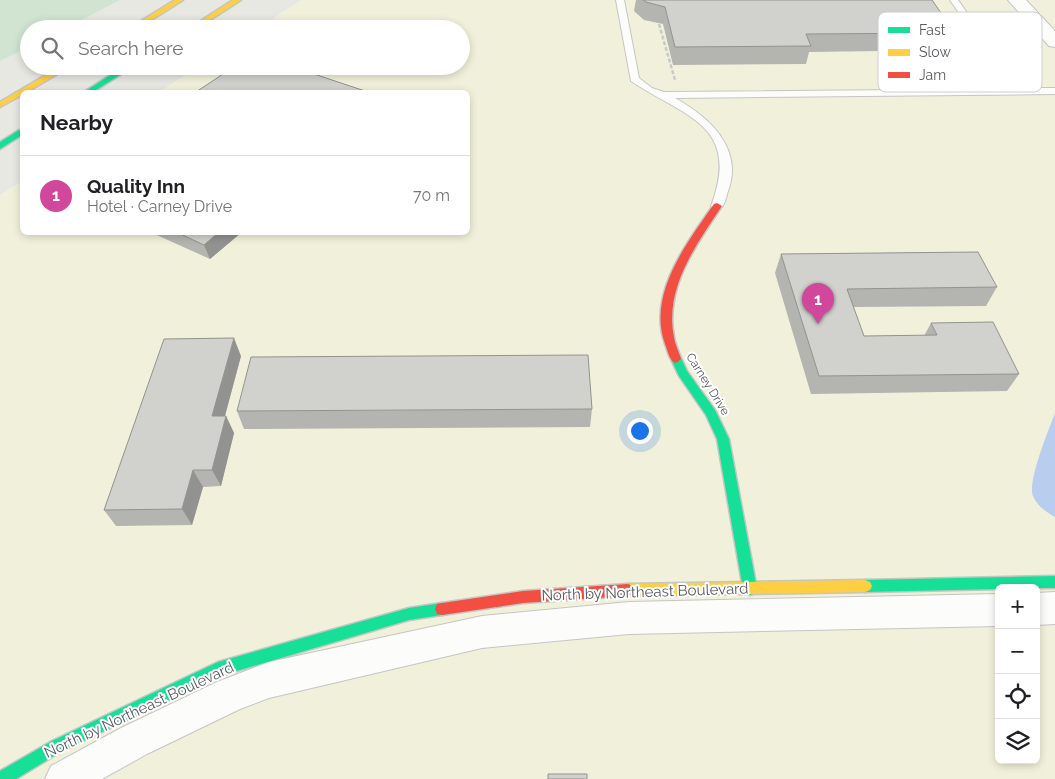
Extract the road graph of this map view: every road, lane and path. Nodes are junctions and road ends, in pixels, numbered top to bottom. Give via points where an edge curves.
1 (180, 0) edge
2 (238, 0) edge
3 (620, 0) edge
4 (954, 0) edge
5 (1017, 0) edge
6 (962, 12) edge
7 (1028, 12) edge
8 (146, 20) edge
9 (206, 20) edge
10 (660, 24) edge
11 (1042, 28) edge
12 (1055, 42) edge
13 (52, 75) edge
14 (115, 75) edge
15 (675, 80) dead end
16 (26, 90) edge
17 (91, 90) edge
18 (1042, 91) edge
19 (1055, 91) edge
20 (1018, 92) edge
21 (20, 93) edge
22 (665, 95) junction
23 (0, 105) edge
24 (20, 133) edge
25 (0, 146) edge
26 (718, 206) joint
27 (1055, 582) edge
28 (750, 589) junction
29 (1055, 608) edge
30 (1040, 609) edge
31 (995, 610) edge
32 (1, 779) edge
33 (64, 779) edge

1 - 8 main road
2 - 9 main road
3 - 22 lane via 634,79 650,91
4 - 6 lane
5 - 7 street
10 - 15 path
11 - 12 street
13 - 16 main road
14 - 17 main road
18 - 19 lane
20 - 22 lane
21 - 23 main road
22 - 26 lane via 716,133 726,160 727,176
24 - 25 main road
26 - 28 main road, Carney Drive via 676,269 666,299 665,316 672,350 682,372 718,424 723,438
27 - 28 main road, North by Northeast Boulevard
28 - 32 main road, North by Northeast Boulevard via 566,593 409,614 218,669 57,746
29 - 30 street
31 - 33 street, North by Northeast Boulevard via 629,618 482,632 269,680 230,694

